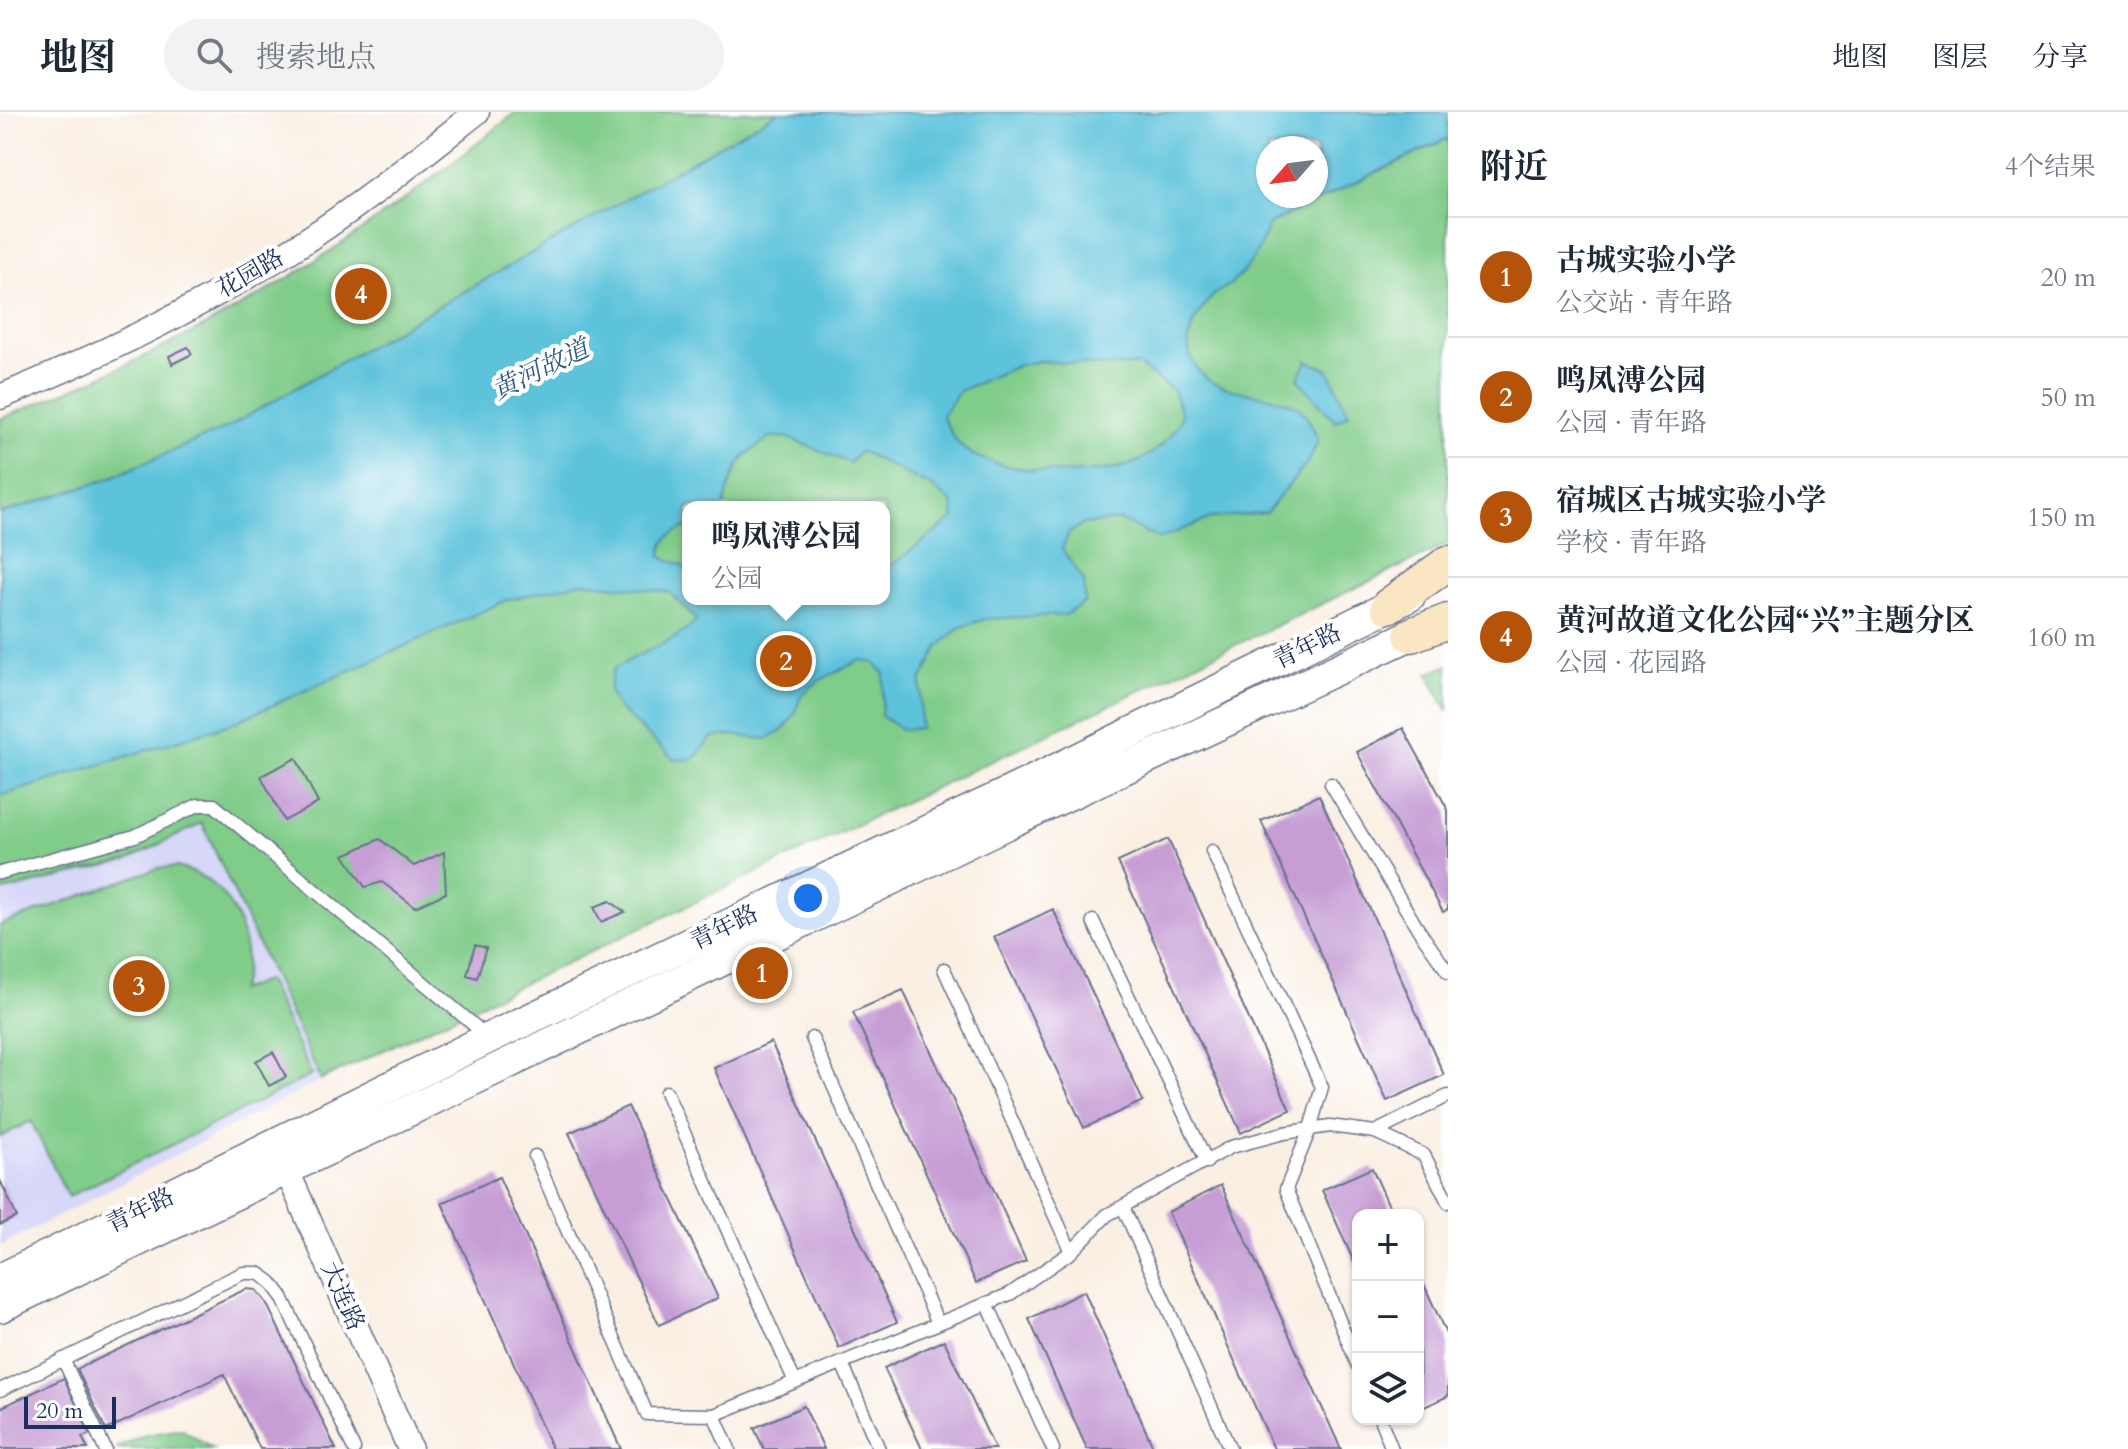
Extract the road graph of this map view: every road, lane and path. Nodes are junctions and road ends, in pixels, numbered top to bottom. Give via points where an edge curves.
1 (477, 112) edge
2 (0, 397) edge
3 (1448, 563) edge
4 (1448, 577) edge
5 (1388, 606) junction
6 (1448, 619) edge
7 (1411, 635) joint
8 (1331, 784) dead end
9 (1212, 851) dead end
10 (0, 873) edge
11 (1093, 921) dead end
12 (944, 969) dead end
13 (1448, 972) edge
14 (489, 1038) junction
15 (812, 1038) dead end
16 (666, 1092) dead end
17 (1448, 1096) edge
18 (1310, 1129) junction
19 (1375, 1132) junction
20 (281, 1156) junction
21 (535, 1156) dead end
22 (1207, 1162) junction
23 (1448, 1202) edge
24 (1123, 1207) junction
25 (1071, 1252) junction
26 (0, 1279) edge
27 (987, 1303) junction
28 (0, 1307) edge
29 (938, 1323) junction
30 (1353, 1353) edge
31 (63, 1359) junction
32 (842, 1363) junction
33 (795, 1382) junction
34 (0, 1390) edge
35 (714, 1415) junction
36 (1382, 1425) edge
37 (105, 1449) edge
38 (354, 1449) edge
39 (410, 1449) edge
40 (729, 1449) edge
41 (879, 1449) edge
42 (1053, 1449) edge
43 (1230, 1449) edge
44 (1392, 1449) edge

1 - 2 street, 花园路 via 281,256 183,312
3 - 5 main road
4 - 5 street, 青年路
5 - 14 street, 青年路
6 - 7 main road
7 - 20 street, 青年路
8 - 13 lane
9 - 18 lane via 1322,1087
10 - 14 lane via 135,836 190,808 214,805
11 - 22 lane
12 - 25 lane
14 - 20 street, 青年路
15 - 29 lane
16 - 33 lane
17 - 19 lane
18 - 19 lane
18 - 22 lane via 1231,1147
18 - 30 lane via 1286,1189
19 - 23 lane via 1424,1155
20 - 26 street, 青年路
20 - 28 street, 青年路
20 - 39 street, 大连路
21 - 35 lane via 647,1414
22 - 24 lane
24 - 25 lane via 1107,1215
24 - 43 lane
25 - 27 lane via 1010,1294
27 - 29 lane
27 - 42 lane
29 - 32 lane
31 - 34 lane
31 - 37 lane
31 - 38 lane via 243,1273 258,1273 271,1282 291,1312
32 - 33 lane
32 - 41 lane
33 - 35 lane
35 - 40 lane
36 - 44 lane

